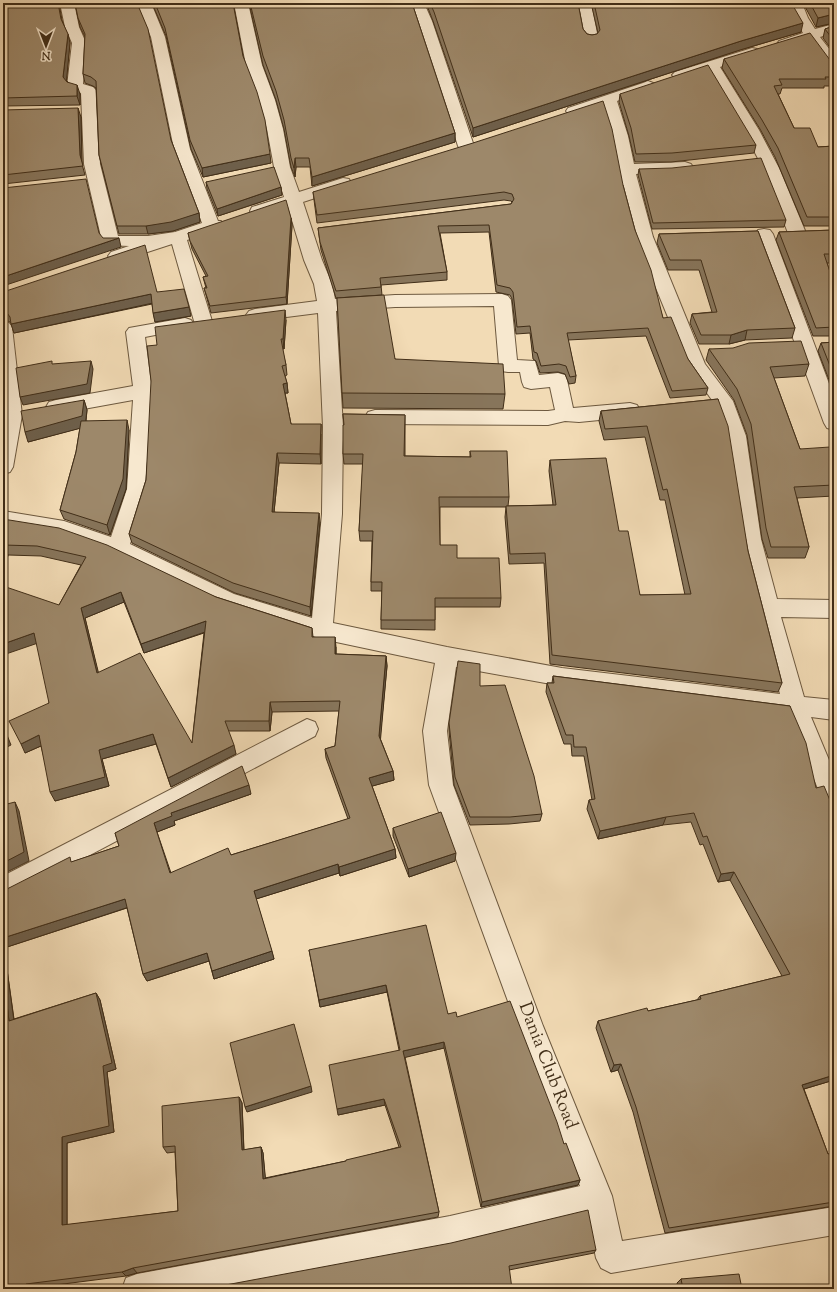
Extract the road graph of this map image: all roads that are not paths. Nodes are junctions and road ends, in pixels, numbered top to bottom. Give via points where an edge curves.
1 (67, 3) edge
2 (144, 3) edge
3 (241, 3) edge
4 (417, 3) edge
5 (584, 3) edge
6 (791, 6) edge
7 (834, 28) edge
8 (812, 36) junction
9 (591, 38) edge
10 (711, 65) junction
11 (834, 66) edge
12 (610, 99) junction
13 (558, 116) edge
14 (466, 146) edge
15 (702, 165) edge
16 (626, 169) junction
17 (355, 179) edge
18 (292, 199) junction
19 (212, 226) junction
20 (797, 233) junction
21 (815, 233) edge
22 (178, 237) junction
23 (100, 261) edge
24 (326, 306) junction
25 (242, 317) edge
26 (3, 327) edge
27 (143, 391) junction
28 (723, 401) junction
29 (700, 403) edge
30 (647, 408) edge
31 (25, 413) junction
32 (565, 414) junction
33 (345, 417) junction
34 (834, 423) edge
35 (3, 467) edge
36 (3, 519) edge
37 (118, 548) junction
38 (768, 608) junction
39 (834, 609) edge
40 (322, 630) junction
41 (447, 656) junction
42 (796, 706) junction
43 (834, 710) edge
44 (306, 729) dead end
45 (834, 801) edge
46 (3, 889) edge
47 (598, 1196) junction
48 (834, 1221) edge
49 (137, 1289) edge

1 - 22 street via 72,27 79,43 75,86 88,90 82,110 92,164 88,181 111,241 148,241
2 - 19 street via 158,38 182,149 203,183
3 - 18 street via 254,65 275,129 275,169
4 - 14 street
5 - 9 street
6 - 8 street
7 - 8 street
8 - 10 street
8 - 11 street
10 - 12 street
10 - 20 street via 751,130 759,159
12 - 13 street
12 - 16 street
15 - 16 street
16 - 28 street via 631,192 700,353 698,366
17 - 18 street
18 - 19 street
18 - 24 street via 312,230 313,260 322,284
19 - 22 street
20 - 21 street
20 - 34 street via 757,234 805,344
22 - 23 street
22 - 27 street via 211,321 135,332
24 - 25 street
24 - 32 street via 395,301 502,300 508,366 528,366 531,382 558,380
24 - 33 street
26 - 31 street
27 - 31 street
27 - 37 street via 137,489
28 - 29 street
28 - 38 street via 736,436 751,539
30 - 32 street via 579,415
31 - 35 street
32 - 33 street via 548,418
33 - 40 street via 332,514
36 - 37 street via 64,529
37 - 40 street via 227,600
38 - 39 street
38 - 42 street
40 - 41 street
41 - 42 street via 562,677
41 - 47 street, Dania Club Road via 435,731 441,785 530,1026
42 - 43 street
42 - 45 street
44 - 46 street
47 - 48 street, Dania Club Road via 611,1258
47 - 49 street via 450,1231

